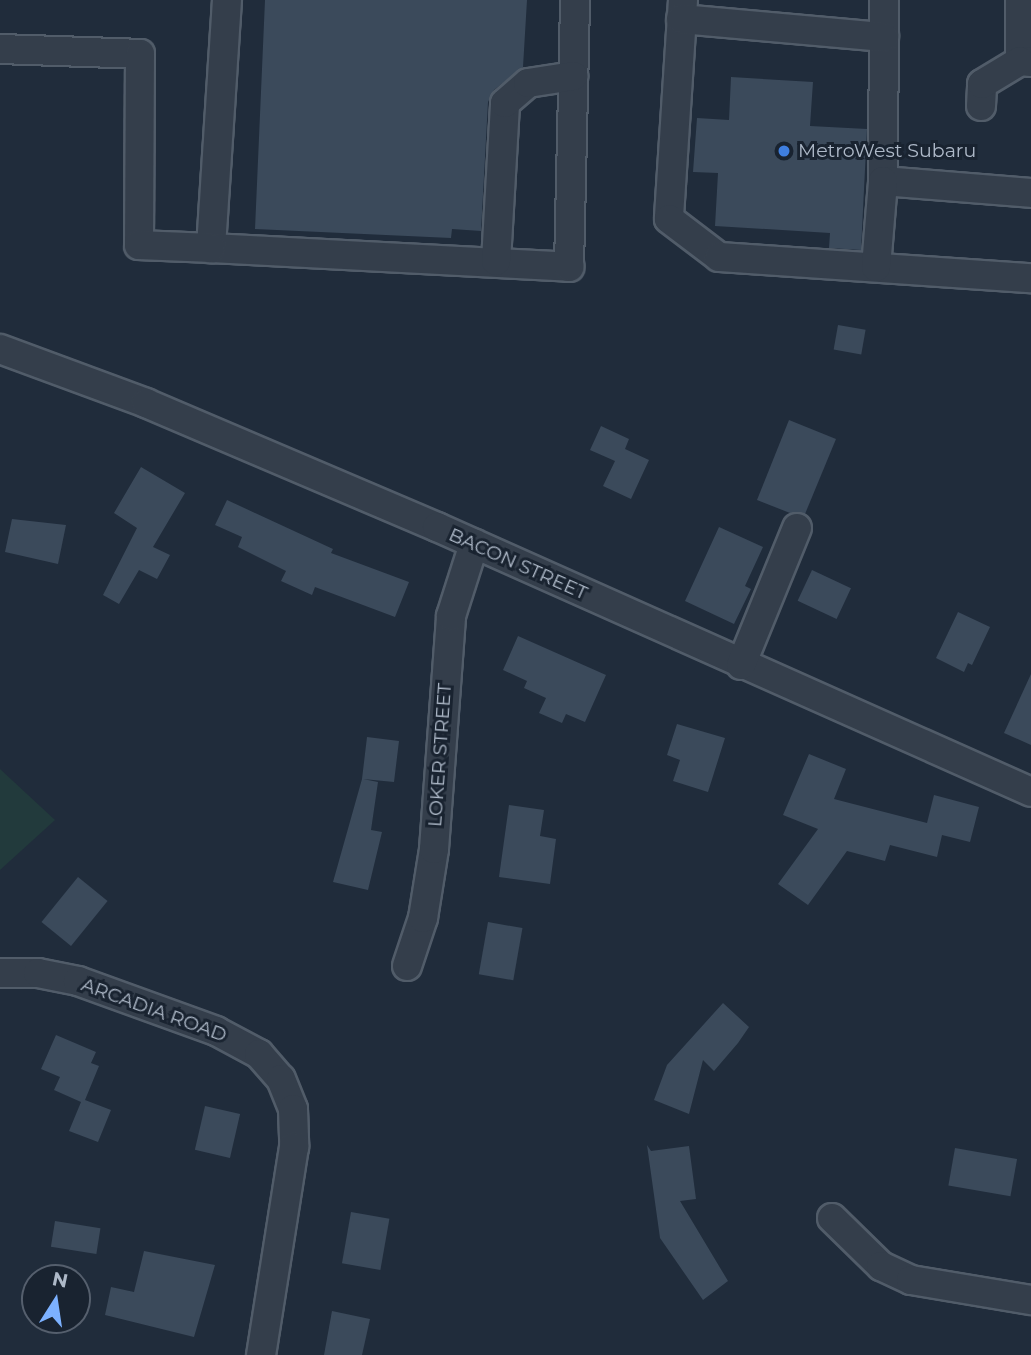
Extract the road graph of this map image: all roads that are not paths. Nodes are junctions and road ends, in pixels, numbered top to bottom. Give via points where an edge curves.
1 (227, 0) edge
2 (575, 0) edge
3 (884, 0) edge
4 (1020, 0) edge
5 (682, 9) edge
6 (884, 37) junction
7 (0, 49) edge
8 (1025, 61) edge
9 (573, 76) junction
10 (981, 106) dead end
11 (883, 181) junction
12 (1031, 193) edge
13 (211, 248) junction
14 (496, 261) junction
15 (876, 267) junction
16 (1031, 278) edge
17 (0, 349) edge
18 (797, 528) dead end
19 (474, 544) junction
20 (741, 665) junction
21 (1031, 792) edge
22 (407, 967) dead end
23 (0, 973) edge
24 (832, 1218) dead end
25 (1031, 1300) edge
26 (261, 1355) edge

1 - 13 street
2 - 9 street
3 - 6 street
4 - 8 street
5 - 6 street
5 - 15 street via 669,219 719,257
6 - 11 street
7 - 13 street via 140,54 139,245
8 - 10 street via 982,84
9 - 14 street via 528,83 505,103
9 - 14 street via 569,267
11 - 12 street
11 - 15 street
13 - 14 street
15 - 16 street
17 - 19 street, BACON STREET via 146,403
18 - 20 street
19 - 20 street, BACON STREET
19 - 22 street, LOKER STREET via 449,628 435,849 420,932
20 - 21 street, BACON STREET
23 - 26 street, ARCADIA ROAD via 38,973 78,981 216,1031 259,1054 287,1089 294,1119 292,1162
24 - 25 street via 881,1266 911,1280

